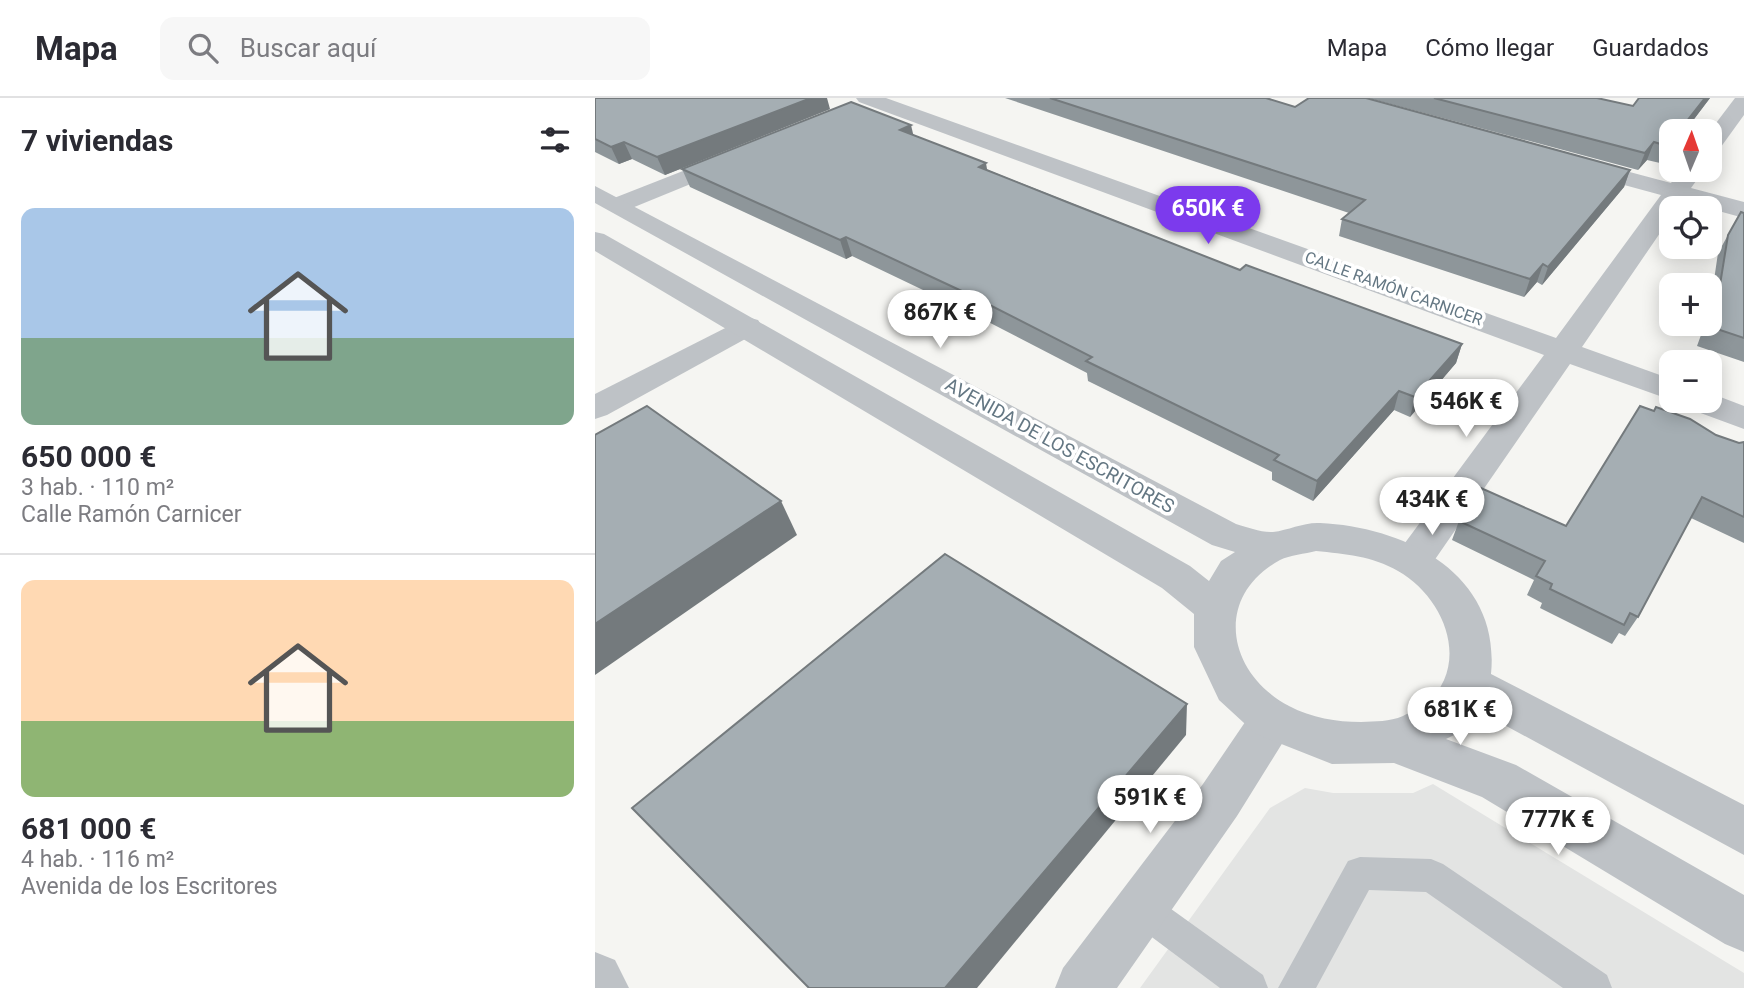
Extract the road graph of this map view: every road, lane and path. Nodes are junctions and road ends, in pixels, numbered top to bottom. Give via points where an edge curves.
1 (1744, 100) edge
2 (868, 102) edge
3 (1722, 130) edge
4 (751, 151) edge
5 (1557, 159) edge
6 (1683, 182) edge
7 (1676, 192) junction
8 (606, 199) edge
9 (1744, 210) edge
10 (595, 240) edge
11 (747, 326) junction
12 (1565, 350) junction
13 (1659, 385) edge
14 (595, 408) edge
15 (1722, 410) edge
16 (1744, 418) edge
17 (1270, 547) junction
18 (1413, 561) junction
19 (1215, 608) junction
20 (1468, 683) junction
21 (1272, 720) junction
22 (1395, 742) junction
23 (1744, 831) edge
24 (1141, 908) junction
25 (1744, 925) edge
26 (595, 980) edge
27 (601, 988) edge
28 (1083, 988) edge
29 (1250, 988) edge
30 (1296, 988) edge
31 (1594, 988) edge

1 - 3 street
2 - 12 street, CALLE RAMÓN CARNICER
4 - 8 street
5 - 7 street
6 - 7 street
7 - 9 street
7 - 12 street
8 - 17 street, AVENIDA DE LOS ESCRITORES via 1225,535
10 - 11 street
11 - 14 street
11 - 19 street via 1176,578
12 - 13 street, CALLE RAMÓN CARNICER
12 - 18 street
15 - 16 street
17 - 18 street via 1317,537 1366,541
17 - 19 street via 1235,572
18 - 20 street via 1442,585 1463,615 1472,649
19 - 21 street via 1215,647 1235,687
20 - 22 street via 1441,719
20 - 23 street
21 - 22 street via 1332,743
21 - 24 street
22 - 25 street via 1499,781
24 - 28 street
24 - 29 lane
26 - 27 street
30 - 31 lane via 1360,873 1431,876

